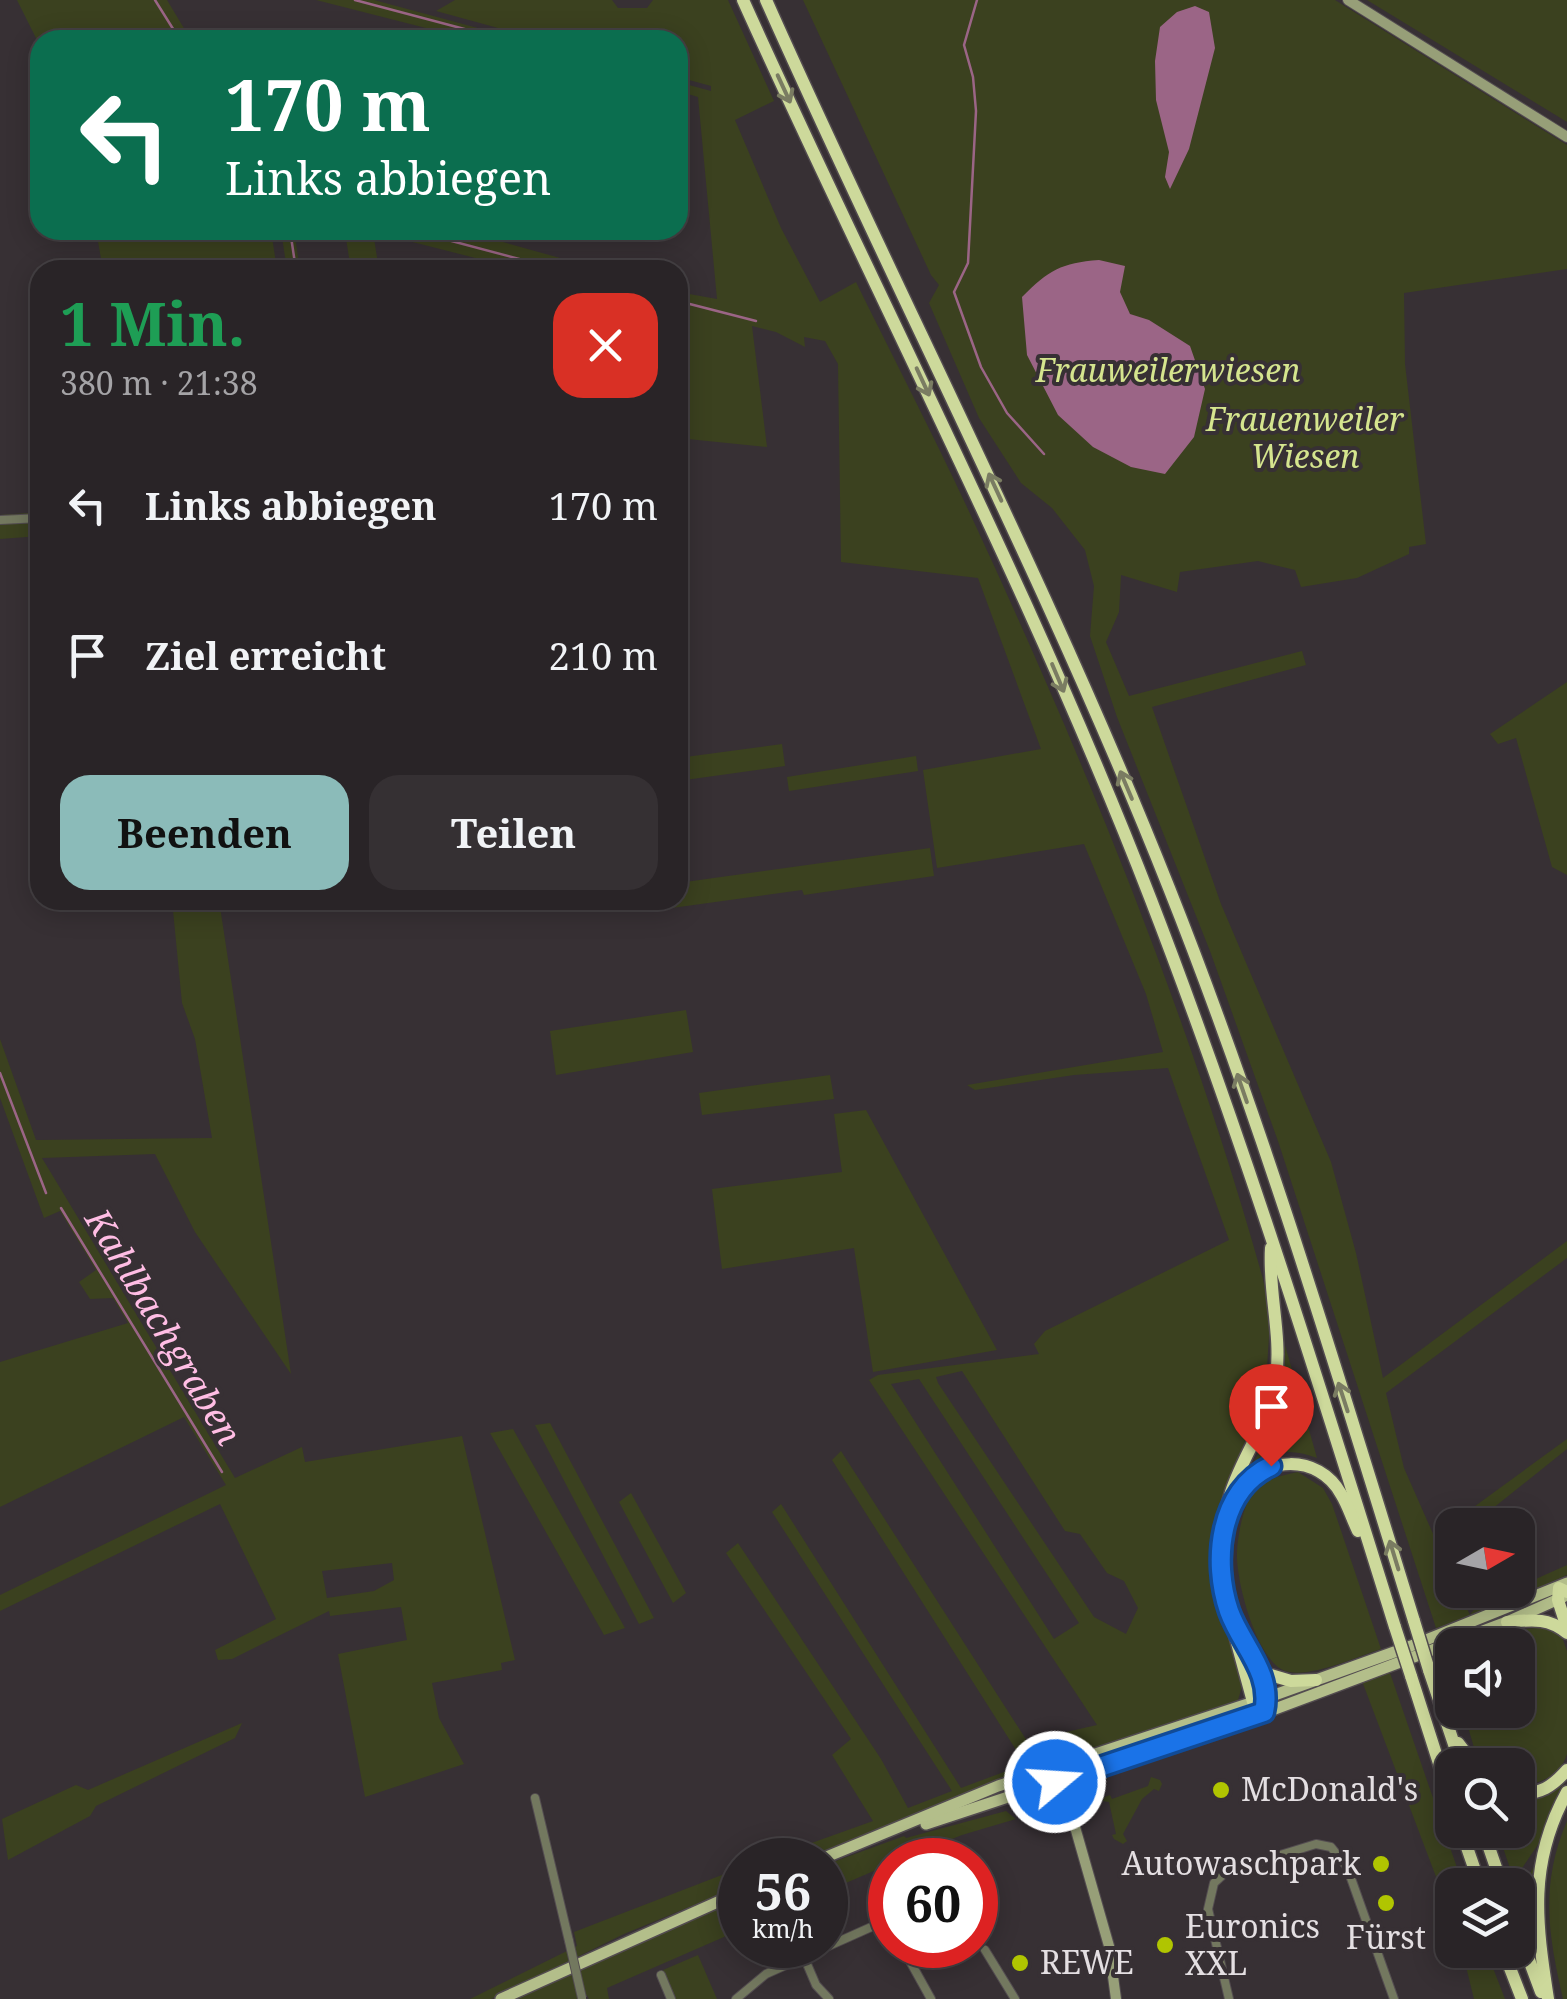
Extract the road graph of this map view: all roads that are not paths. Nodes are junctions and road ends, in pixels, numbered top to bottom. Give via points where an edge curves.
1 (743, 0) edge
2 (766, 0) edge
3 (1348, 0) edge
4 (1567, 137) edge
5 (30, 518) edge
6 (0, 520) edge
7 (1272, 1241) junction
8 (1229, 1507) junction
9 (1376, 1566) junction
10 (1564, 1592) edge
11 (1230, 1613) junction
12 (1507, 1622) junction
13 (1567, 1631) edge
14 (1258, 1663) junction
15 (1316, 1680) junction
16 (1261, 1704) junction
17 (1452, 1736) junction
18 (1456, 1748) edge
19 (1462, 1748) edge
20 (1435, 1752) edge
21 (1055, 1767) junction
22 (1093, 1769) junction
23 (1567, 1770) edge
24 (1042, 1772) junction
25 (1055, 1782) junction
26 (1022, 1792) junction
27 (1535, 1792) edge
28 (1567, 1792) edge
29 (535, 1798) dead end
30 (1060, 1811) junction
31 (1071, 1822) junction
32 (856, 1846) junction
33 (848, 1849) edge
34 (718, 1901) edge
35 (779, 1968) edge
36 (809, 1968) edge
37 (914, 1968) edge
38 (997, 1968) edge
39 (1511, 1968) edge
40 (1533, 1968) edge
41 (660, 1975) dead end
42 (750, 1987) junction
43 (582, 1998) edge
44 (501, 1999) edge
45 (672, 1999) edge
46 (736, 1999) edge
47 (754, 1999) edge
48 (829, 1999) edge
49 (931, 1999) edge
50 (1015, 1999) edge
51 (1116, 1999) edge
52 (1229, 1999) edge
53 (1394, 1999) edge
54 (1522, 1999) edge
55 (1545, 1999) edge

1 -> 7 highway via 1109,798
17 -> 2 highway, bridge via 1294,1240 1169,889 1072,658
3 - 4 street
5 - 6 street
7 - 8 highway via 1277,1374
7 - 9 highway
8 - 9 highway via 1260,1471 1301,1464 1340,1492
8 - 11 highway via 1222,1566
9 - 20 highway, bridge
10 - 12 main road
10 - 13 highway
10 - 15 main road via 1539,1595
11 - 14 highway
11 - 16 highway
12 - 13 highway via 1539,1619
12 - 16 main road
14 - 15 highway via 1276,1677
14 - 16 highway
15 - 16 main road
16 - 21 main road
16 - 22 main road
17 - 18 highway
17 - 19 highway
21 - 24 main road
21 - 25 street
22 - 25 main road
22 - 31 street via 1078,1786
23 - 27 highway
24 - 25 street
24 - 32 main road
25 - 26 main road
25 - 30 street
25 - 31 street via 1065,1792
26 - 30 street
26 - 32 main road
28 - 55 highway via 1552,1819 1538,1880
29 - 43 street, bridge
30 - 31 street
31 - 51 street via 1104,1926
32 - 33 main road
34 - 44 main road
35 - 42 street
36 - 48 street
37 - 49 street
38 - 50 street
39 - 54 highway
40 - 55 highway
41 - 45 street
42 - 46 street
42 - 47 street
52 - 53 street via 1208,1910 1214,1883 1226,1872 1316,1844 1331,1847 1346,1867

